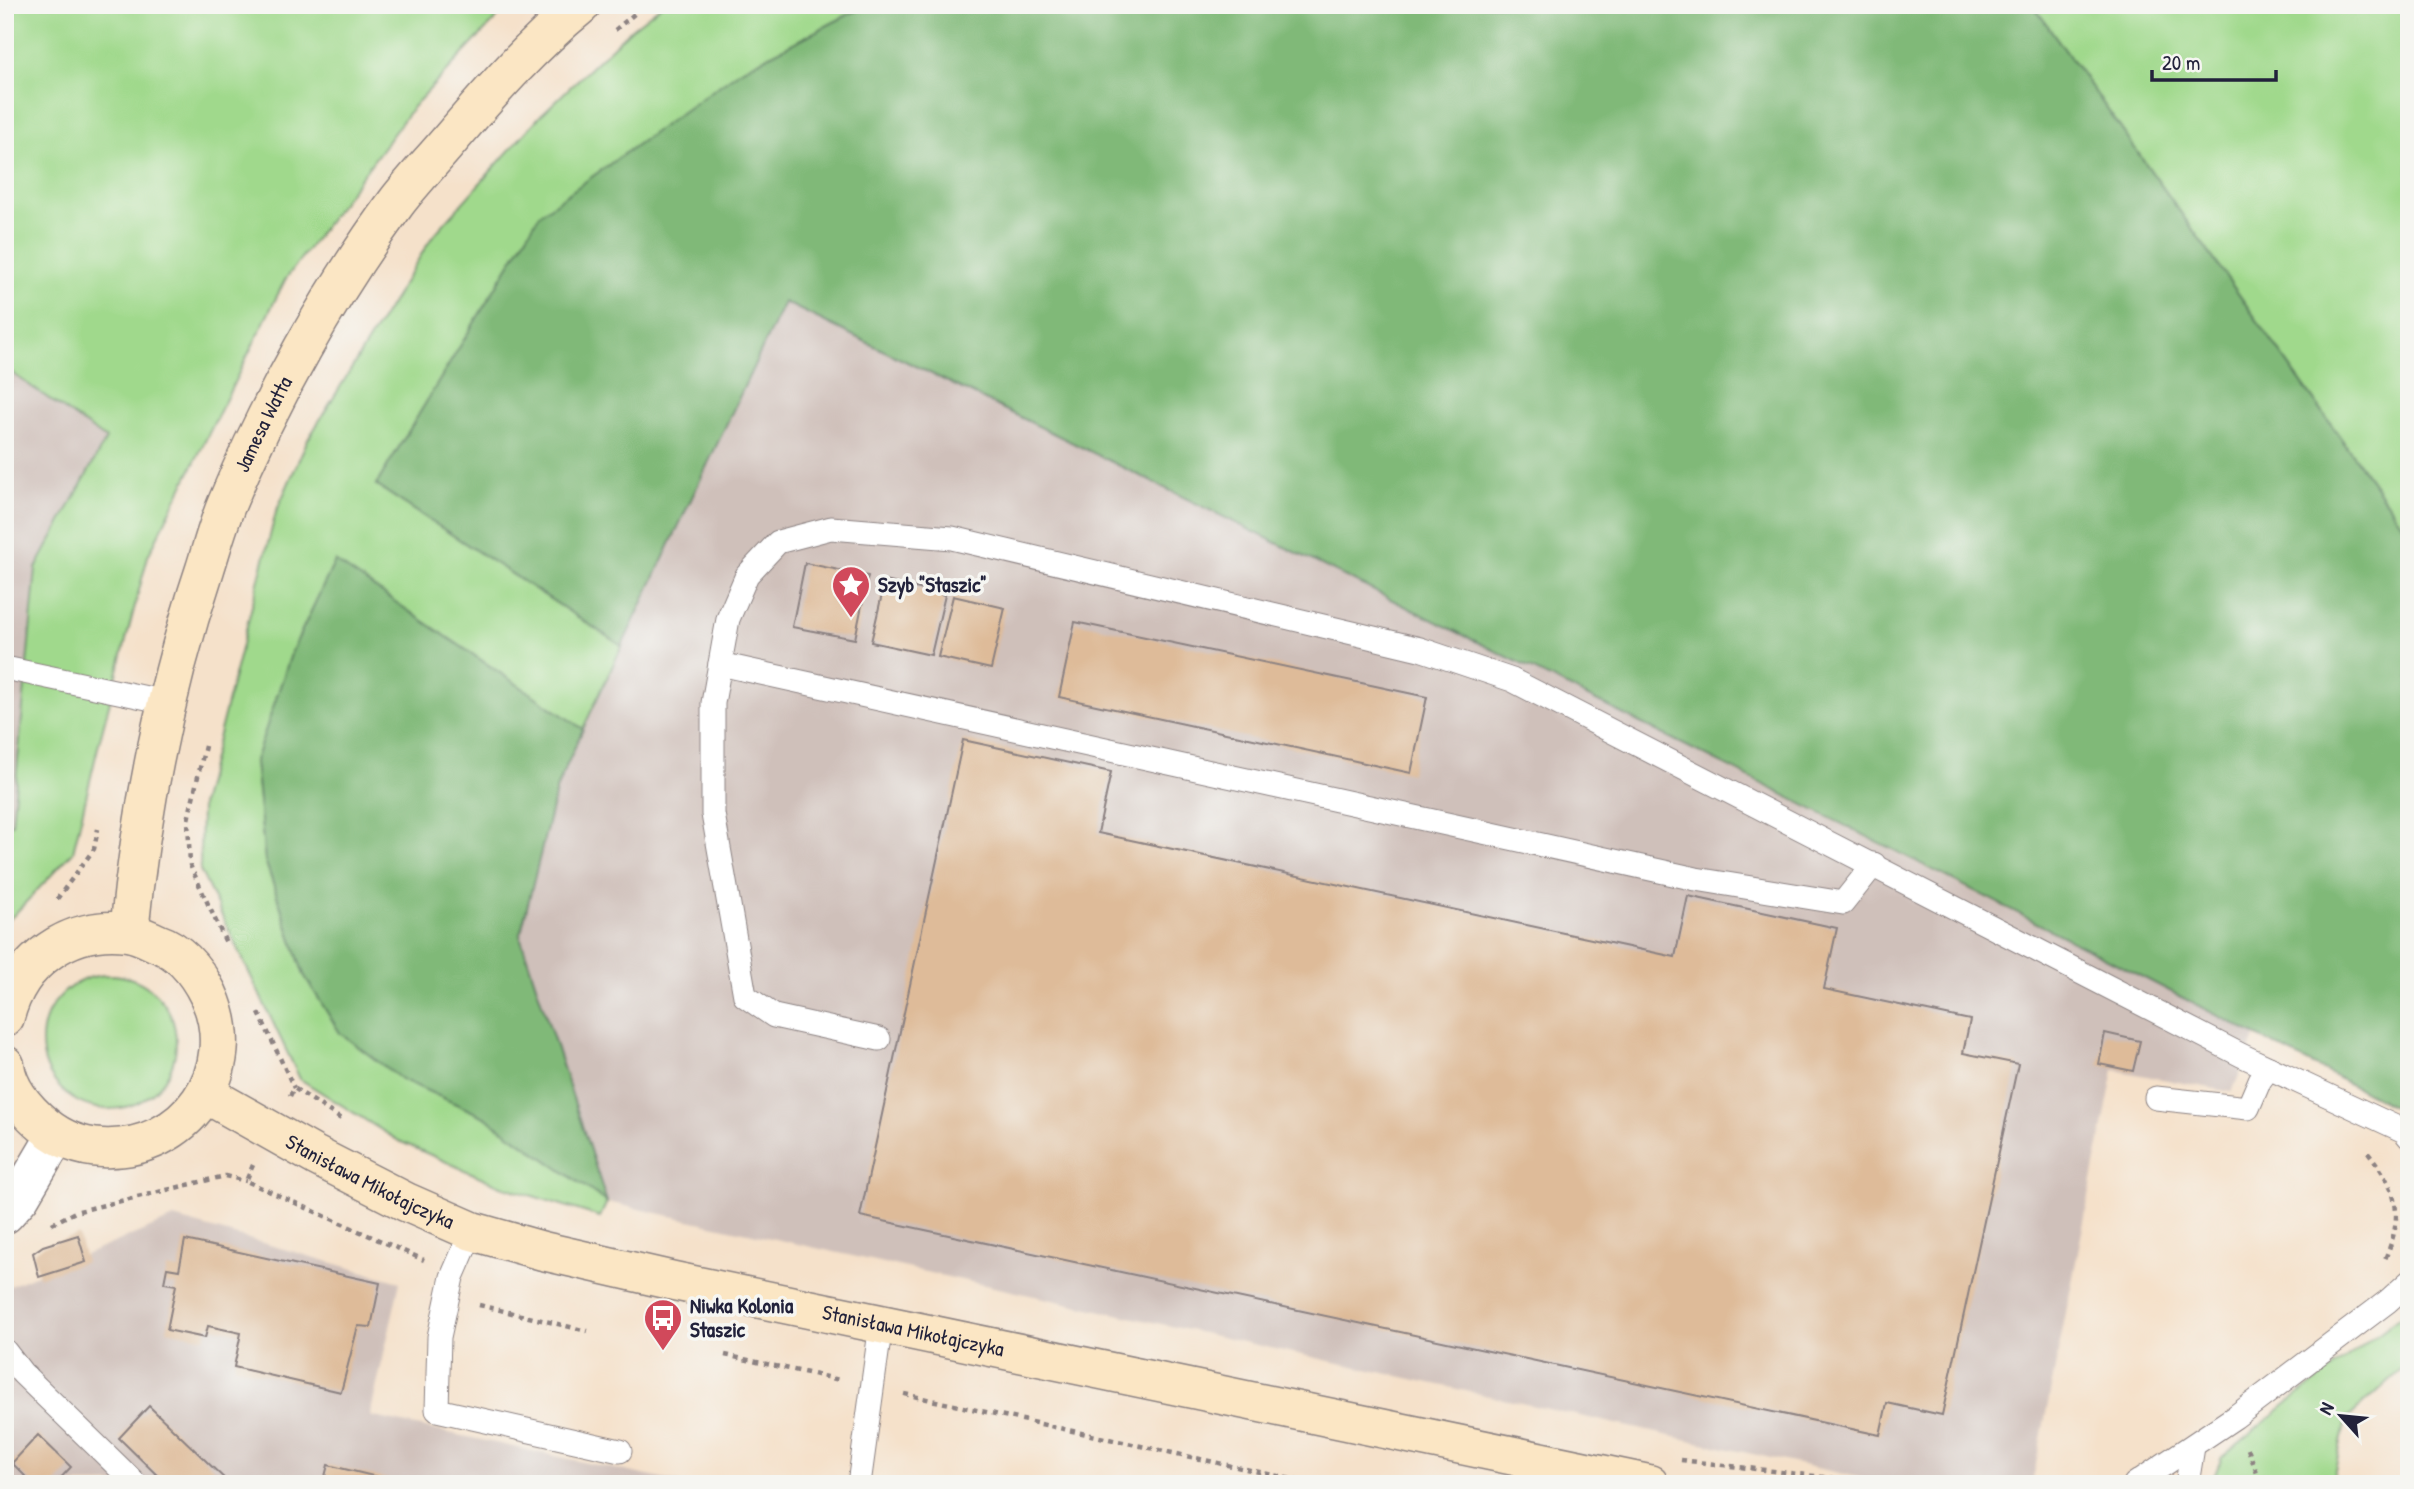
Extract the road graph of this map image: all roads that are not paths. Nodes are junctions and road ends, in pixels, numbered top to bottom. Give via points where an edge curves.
1 (581, 5) edge
2 (720, 664) junction
3 (5, 668) edge
4 (166, 702) junction
5 (1874, 864) junction
6 (129, 932) junction
7 (5, 1017) edge
8 (879, 1039) dead end
9 (5, 1065) edge
10 (2269, 1068) junction
11 (206, 1094) junction
12 (2156, 1098) dead end
13 (56, 1136) junction
14 (2409, 1136) edge
15 (13, 1206) edge
16 (472, 1231) junction
17 (2409, 1282) edge
18 (881, 1324) junction
19 (5, 1351) edge
20 (2193, 1447) junction
21 (620, 1451) dead end
22 (136, 1484) edge
23 (859, 1484) edge
24 (1650, 1484) edge
25 (2135, 1484) edge
26 (2187, 1484) edge

1 - 4 street, Jamesa Watta via 471,115 397,202 340,288 281,388 227,504 189,615
2 - 5 lane via 1696,879 1843,903
2 - 5 lane via 728,619 747,575 778,542 831,528 952,538 1420,649 1512,680
2 - 8 lane via 713,703 713,814 746,996 774,1016
3 - 4 lane
4 - 6 street, Jamesa Watta
5 - 10 lane
6 - 7 street via 93,932 58,944 30,967 10,998
6 - 11 street via 168,947 199,975 216,1013 219,1054
9 - 13 street via 25,1109
10 - 12 lane via 2248,1108
10 - 14 lane
11 - 13 street via 185,1121 156,1140 123,1149 88,1147
11 - 16 street, Stanisława Mikołajczyka via 316,1156
13 - 15 street
16 - 18 street, Stanisława Mikołajczyka via 582,1260
16 - 21 lane via 452,1278 439,1337 437,1410
17 - 20 lane
18 - 23 lane
18 - 24 street, Stanisława Mikołajczyka
19 - 22 lane
20 - 25 lane
20 - 26 lane

